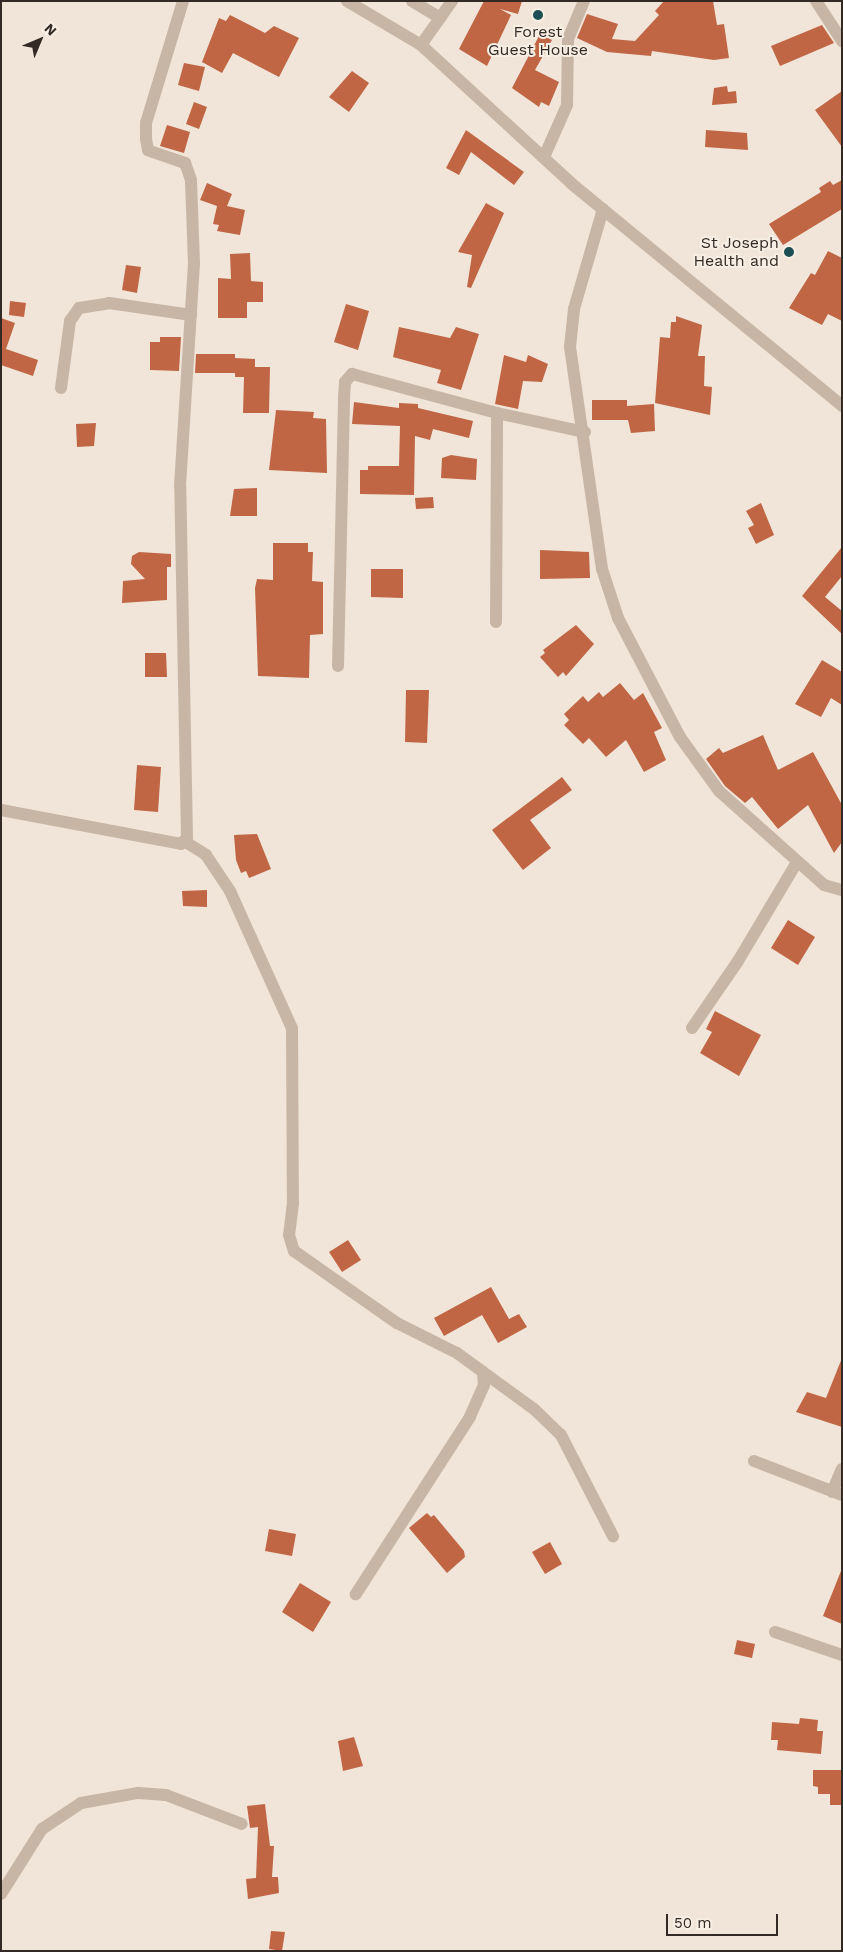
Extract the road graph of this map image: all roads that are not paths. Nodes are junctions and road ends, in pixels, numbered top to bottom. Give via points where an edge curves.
1 (182, 1) edge
2 (347, 1) edge
3 (412, 1) edge
4 (452, 1) edge
5 (584, 1) edge
6 (816, 1) edge
7 (440, 18) junction
8 (842, 41) edge
9 (421, 45) junction
10 (544, 157) junction
11 (603, 209) junction
12 (191, 315) junction
13 (61, 388) dead end
14 (842, 406) edge
15 (497, 414) junction
16 (585, 432) junction
17 (496, 622) dead end
18 (338, 666) dead end
19 (1, 810) edge
20 (184, 841) junction
21 (797, 862) junction
22 (842, 890) edge
23 (692, 1028) dead end
24 (482, 1372) junction
25 (754, 1462) dead end
26 (842, 1469) edge
27 (837, 1494) edge
28 (613, 1536) dead end
29 (356, 1594) dead end
30 (775, 1632) dead end
31 (842, 1655) edge
32 (242, 1824) dead end
33 (1, 1894) edge

1 - 12 street via 146,123 146,139 148,150 185,163 189,170 194,263
2 - 9 street
3 - 7 street
4 - 7 street
5 - 10 street via 568,39 567,105
6 - 8 street
7 - 9 street
9 - 10 street
10 - 11 street
11 - 14 street
11 - 16 street via 574,309 570,347
12 - 13 street via 110,303 79,308 70,321
12 - 20 street via 180,486 180,624 189,796
15 - 16 street
15 - 17 street
15 - 18 street via 364,374 352,374 345,382
16 - 21 street via 602,569 618,618 680,737 719,790
19 - 20 street via 181,844
20 - 24 street via 206,855 230,891 292,1028 293,1203 289,1235 294,1251 397,1323 457,1353
21 - 22 street via 824,885
21 - 23 street via 738,961
24 - 28 street via 534,1409 561,1435
24 - 29 street via 484,1385 470,1417
25 - 27 street
26 - 27 street
30 - 31 street
32 - 33 street via 166,1795 138,1793 81,1803 42,1829

